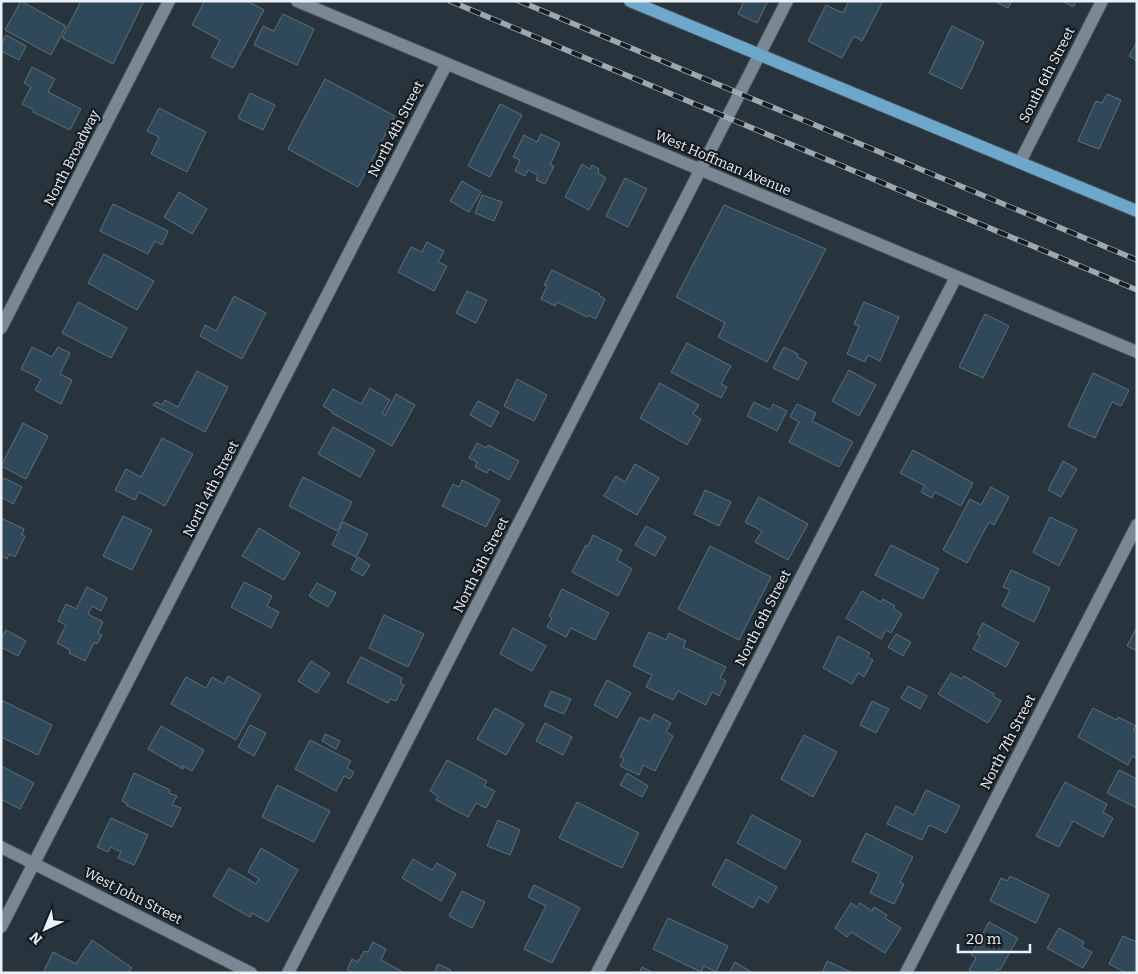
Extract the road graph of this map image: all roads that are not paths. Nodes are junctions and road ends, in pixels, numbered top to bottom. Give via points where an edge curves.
1 (169, 1) edge
2 (297, 1) edge
3 (630, 1) edge
4 (787, 1) edge
5 (1102, 1) edge
6 (759, 56) junction
7 (446, 65) junction
8 (1020, 162) junction
9 (700, 170) junction
10 (1137, 211) edge
11 (956, 277) junction
12 (1, 328) edge
13 (1137, 352) edge
14 (1137, 525) edge
15 (1, 847) edge
16 (34, 864) junction
17 (1, 927) edge
18 (251, 973) edge
19 (288, 973) edge
20 (597, 973) edge
21 (906, 973) edge

1 - 12 street, North Broadway
2 - 7 street, West Hoffman Avenue
3 - 6 main road
4 - 6 street, North 5th Street
5 - 8 street, South 6th Street
6 - 8 main road
6 - 9 street, North 5th Street
7 - 9 street, West Hoffman Avenue
7 - 16 street, North 4th Street
8 - 10 main road
9 - 11 street, West Hoffman Avenue
9 - 19 street, North 5th Street
11 - 13 street, West Hoffman Avenue
11 - 20 street, North 6th Street
14 - 21 street, North 7th Street
15 - 16 street, West John Street
16 - 17 street, North 4th Street
16 - 18 street, West John Street

